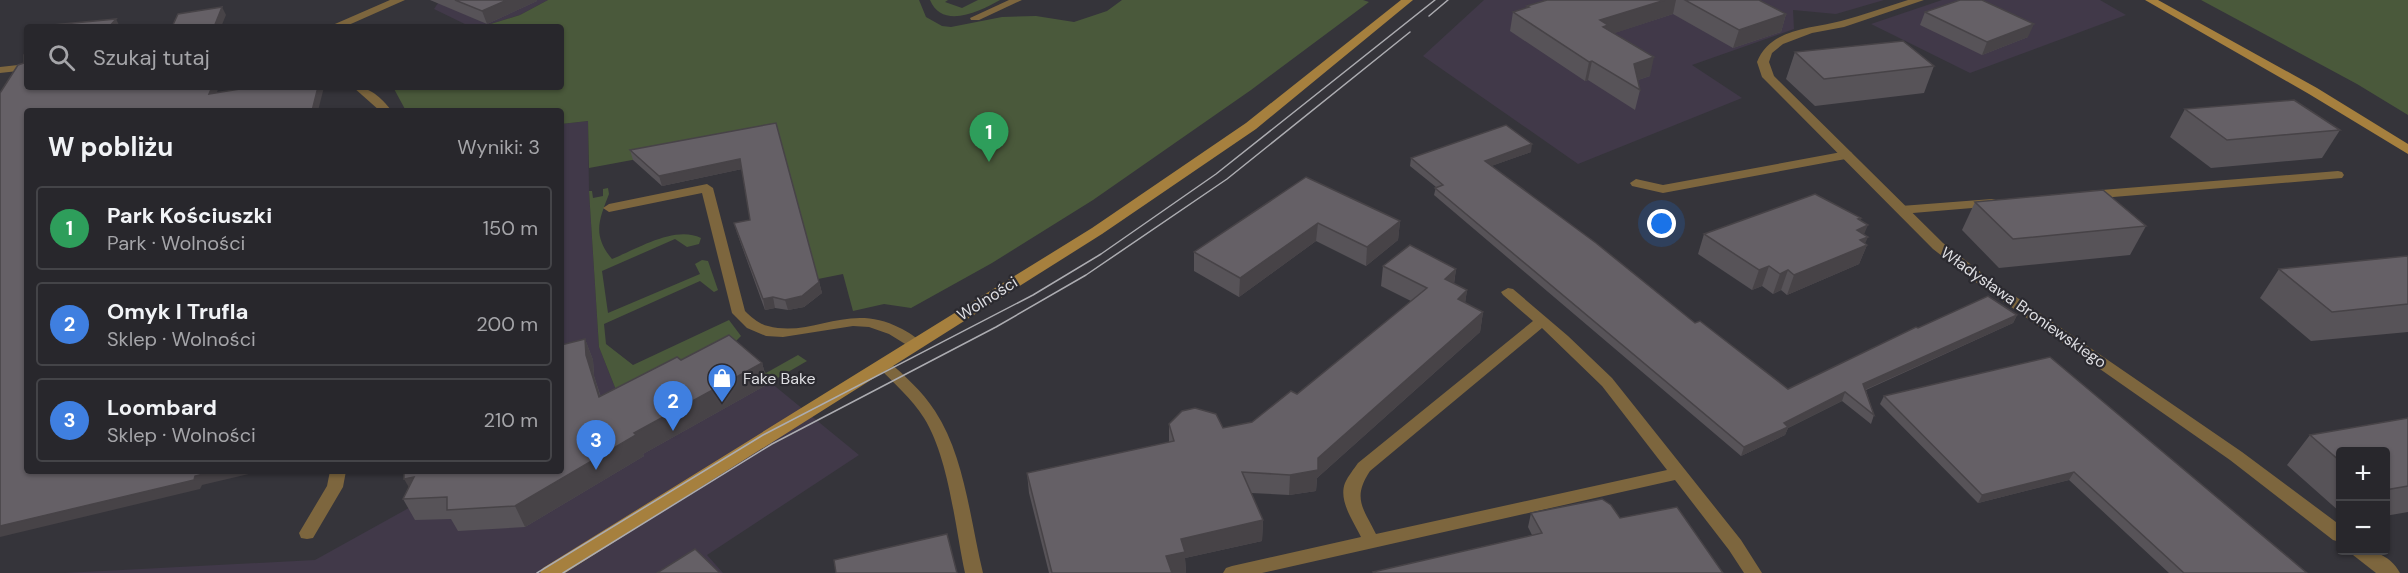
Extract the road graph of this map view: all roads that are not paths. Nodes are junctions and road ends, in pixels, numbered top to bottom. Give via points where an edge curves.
1 (400, 0) edge
2 (1017, 0) edge
3 (1408, 0) edge
4 (1919, 0) edge
5 (2150, 0) edge
6 (975, 18) dead end
7 (341, 24) edge
8 (24, 67) edge
9 (0, 70) edge
10 (362, 90) edge
11 (383, 108) edge
12 (2408, 150) edge
13 (1846, 155) junction
14 (2338, 175) dead end
15 (1636, 183) dead end
16 (2072, 196) edge
17 (2008, 201) edge
18 (609, 208) dead end
19 (1901, 210) junction
20 (1508, 292) dead end
21 (1542, 321) junction
22 (915, 344) junction
23 (883, 364) junction
24 (1678, 473) junction
25 (337, 474) edge
26 (307, 533) dead end
27 (2336, 533) edge
28 (1372, 542) junction
29 (2367, 555) edge
30 (550, 573) edge
31 (974, 573) edge
32 (1232, 573) edge
33 (1753, 573) edge
34 (2390, 573) edge

1 - 7 street
2 - 6 lane
3 - 22 street, Wolności via 1313,78 1185,172
4 - 13 street, Władysława Broniewskiego via 1840,25 1809,30 1767,51 1763,62 1768,77
5 - 12 street via 2313,91
8 - 9 lane
10 - 11 lane
13 - 15 lane via 1663,189
13 - 19 street, Władysława Broniewskiego
14 - 16 lane
17 - 19 lane
18 - 22 lane via 708,188 739,313 748,326 765,332 784,332 867,322 882,325
19 - 27 street, Władysława Broniewskiego via 1938,246 1982,280 2236,456
20 - 21 lane
21 - 24 lane via 1607,382
21 - 28 lane via 1364,467 1352,485 1353,504
22 - 23 street, Wolności
23 - 30 street, Wolności
23 - 31 lane via 912,391 934,423 948,461
24 - 28 lane
24 - 33 lane
25 - 26 lane via 335,487
28 - 32 lane
29 - 34 street

